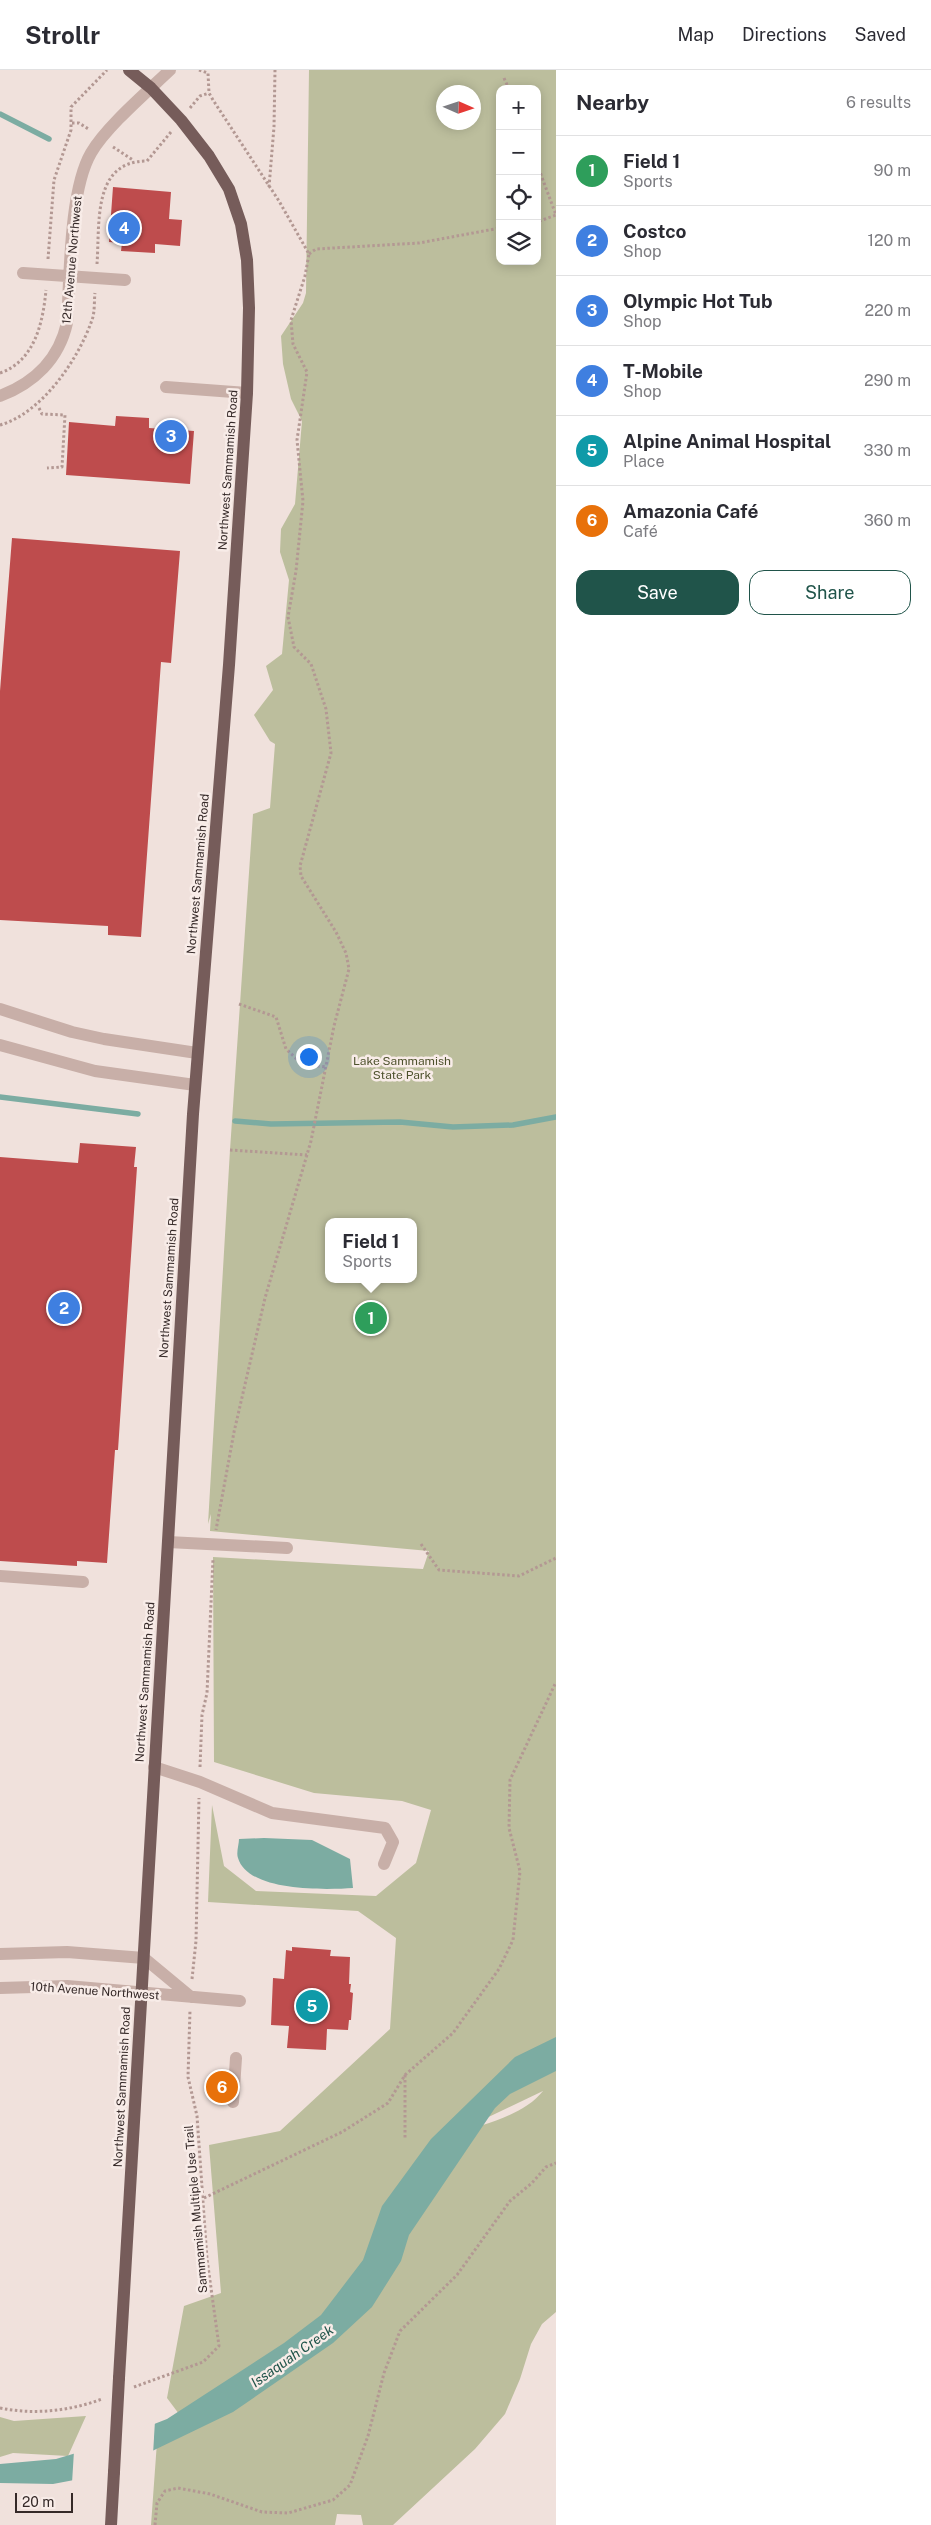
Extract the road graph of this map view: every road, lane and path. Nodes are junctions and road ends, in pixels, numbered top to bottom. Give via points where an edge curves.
1 (107, 70) edge
2 (130, 70) edge
3 (170, 70) edge
4 (199, 70) edge
5 (275, 70) edge
6 (504, 78) dead end
7 (507, 85) edge
8 (151, 88) junction
9 (70, 137) dead end
10 (147, 161) dead end
11 (541, 175) edge
12 (269, 187) junction
13 (556, 215) edge
14 (541, 221) edge
15 (496, 229) edge
16 (309, 254) junction
17 (23, 273) dead end
18 (70, 276) junction
19 (96, 278) junction
20 (125, 280) dead end
21 (93, 318) dead end
22 (166, 387) dead end
23 (247, 393) junction
24 (0, 396) edge
25 (39, 408) dead end
26 (23, 416) dead end
27 (0, 426) edge
28 (47, 468) dead end
29 (239, 1004) dead end
30 (0, 1009) edge
31 (0, 1045) edge
32 (197, 1053) junction
33 (326, 1068) junction
34 (195, 1085) junction
35 (311, 1141) dead end
36 (230, 1150) dead end
37 (307, 1155) dead end
38 (168, 1542) junction
39 (421, 1544) dead end
40 (287, 1548) dead end
41 (556, 1558) edge
42 (0, 1576) edge
43 (83, 1582) dead end
44 (556, 1682) edge
45 (154, 1767) junction
46 (384, 1864) dead end
47 (0, 1954) edge
48 (144, 1958) junction
49 (0, 1988) edge
50 (141, 1993) junction
51 (191, 1998) junction
52 (240, 2001) dead end
53 (190, 2011) dead end
54 (236, 2058) dead end
55 (405, 2075) junction
56 (233, 2102) dead end
57 (405, 2138) dead end
58 (556, 2163) edge
59 (204, 2198) junction
60 (133, 2387) dead end
61 (105, 2398) dead end
62 (0, 2408) edge
63 (111, 2520) edge
64 (155, 2525) edge

1 - 9 path via 71,107
2 - 8 main road, Northwest Sammamish Road
3 - 8 street
4 - 12 path via 208,73 209,93
5 - 12 path
6 - 7 path
8 - 18 street, 12th Avenue Northwest via 91,154 78,191
8 - 23 main road, Northwest Sammamish Road via 209,156 229,189 241,224 247,260 249,308
10 - 19 path via 122,165 107,182
11 - 13 path
12 - 16 path
13 - 14 path
15 - 16 path via 419,243 316,248
16 - 33 path via 291,320 293,344 307,372 297,440 303,501 288,617 294,647 312,664 326,709 331,753 300,866 301,876 346,953 349,969
17 - 18 street
18 - 19 street
18 - 24 street, 12th Avenue Northwest via 66,328 54,357 30,380
19 - 20 street
19 - 21 path
22 - 23 street
23 - 32 main road, Northwest Sammamish Road via 229,665
25 - 28 path via 42,414 65,415 62,467
26 - 27 path
29 - 33 path via 276,1017 286,1049 302,1064
30 - 32 street via 72,1032
31 - 34 street via 95,1071
32 - 34 main road, Northwest Sammamish Road
33 - 35 path
34 - 38 main road, Northwest Sammamish Road
36 - 37 path
38 - 40 street
38 - 45 main road, Northwest Sammamish Road
39 - 41 path via 439,1570 519,1576
42 - 43 street
44 - 55 path via 510,1780 509,1828 520,1871 513,1940 499,1969 453,2033
45 - 46 street via 200,1782 272,1813 385,1828 393,1842
45 - 48 main road, Northwest Sammamish Road
47 - 48 street via 67,1952
48 - 50 main road, Northwest Sammamish Road
48 - 51 street, 10th Avenue Northwest
49 - 50 street, 10th Avenue Northwest via 49,1986
50 - 51 street, 10th Avenue Northwest
50 - 63 main road, Northwest Sammamish Road, bridge
51 - 52 street, 10th Avenue Northwest
53 - 59 path, Sammamish Multiple Use Trail via 188,2077 197,2116
54 - 56 street
55 - 57 path
55 - 59 path via 388,2103 342,2132
58 - 64 path via 546,2167 510,2201 457,2275 400,2332 384,2372 368,2436 350,2486 333,2500 288,2513 262,2512 210,2494 178,2488 165,2492 157,2503
59 - 60 path, Sammamish Multiple Use Trail via 207,2259 218,2346 203,2362
61 - 62 path via 78,2408 18,2412

